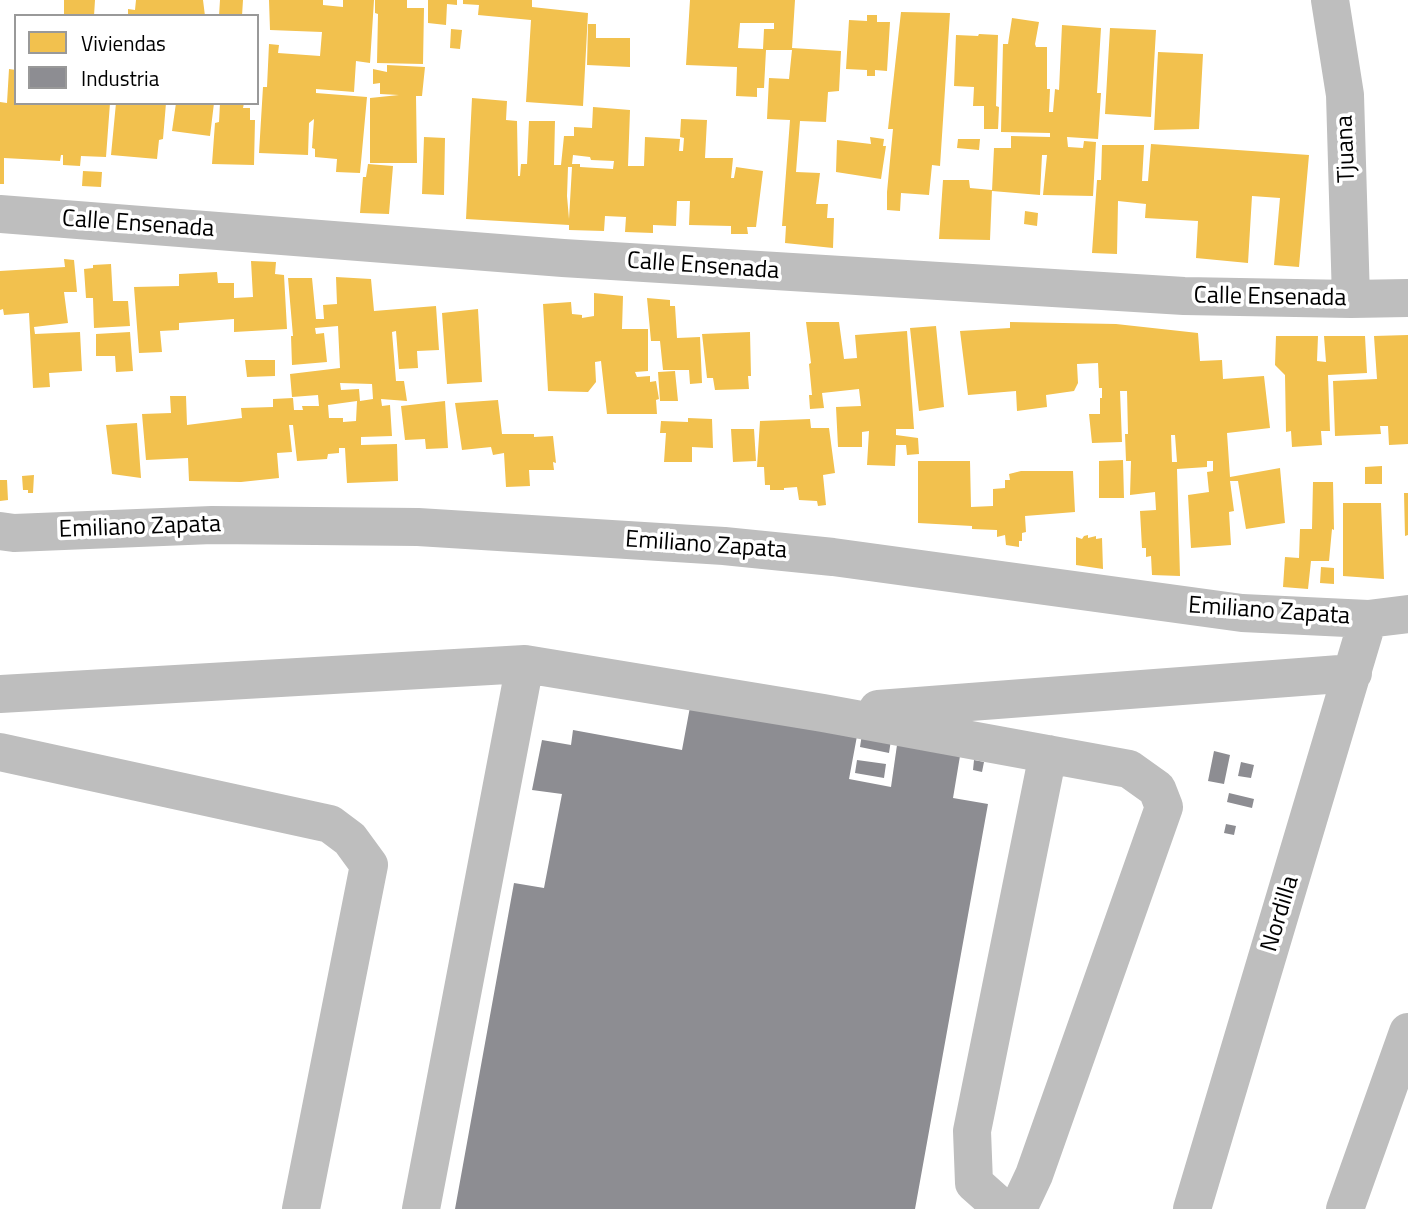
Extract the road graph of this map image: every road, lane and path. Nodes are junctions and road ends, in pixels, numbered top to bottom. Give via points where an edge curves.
1 (1330, 0) edge
2 (0, 214) edge
3 (1408, 298) edge
4 (1351, 299) junction
5 (0, 531) edge
6 (1408, 614) edge
7 (1368, 619) junction
8 (525, 664) junction
9 (1353, 673) junction
10 (0, 694) edge
11 (823, 713) junction
12 (0, 752) edge
13 (1048, 754) junction
14 (1408, 1032) edge
15 (301, 1209) edge
16 (421, 1209) edge
17 (1003, 1209) edge
18 (1018, 1209) edge
19 (1192, 1209) edge
20 (1345, 1209) edge

1 - 4 street, Tjuana via 1345,95
2 - 4 street, Calle Ensenada via 577,259 1184,296
3 - 4 street, Calle Ensenada
5 - 7 street, Emiliano Zapata via 212,525 418,527 723,546 1229,611
6 - 7 street, Emiliano Zapata
7 - 9 street, Nordilla
8 - 10 street
8 - 11 street
8 - 16 street
9 - 11 street
9 - 19 street, Nordilla
11 - 13 street
12 - 15 street via 330,824 350,839 369,864
13 - 17 street via 972,1131 974,1183
13 - 18 street via 1129,769 1157,789 1164,807
14 - 20 street

